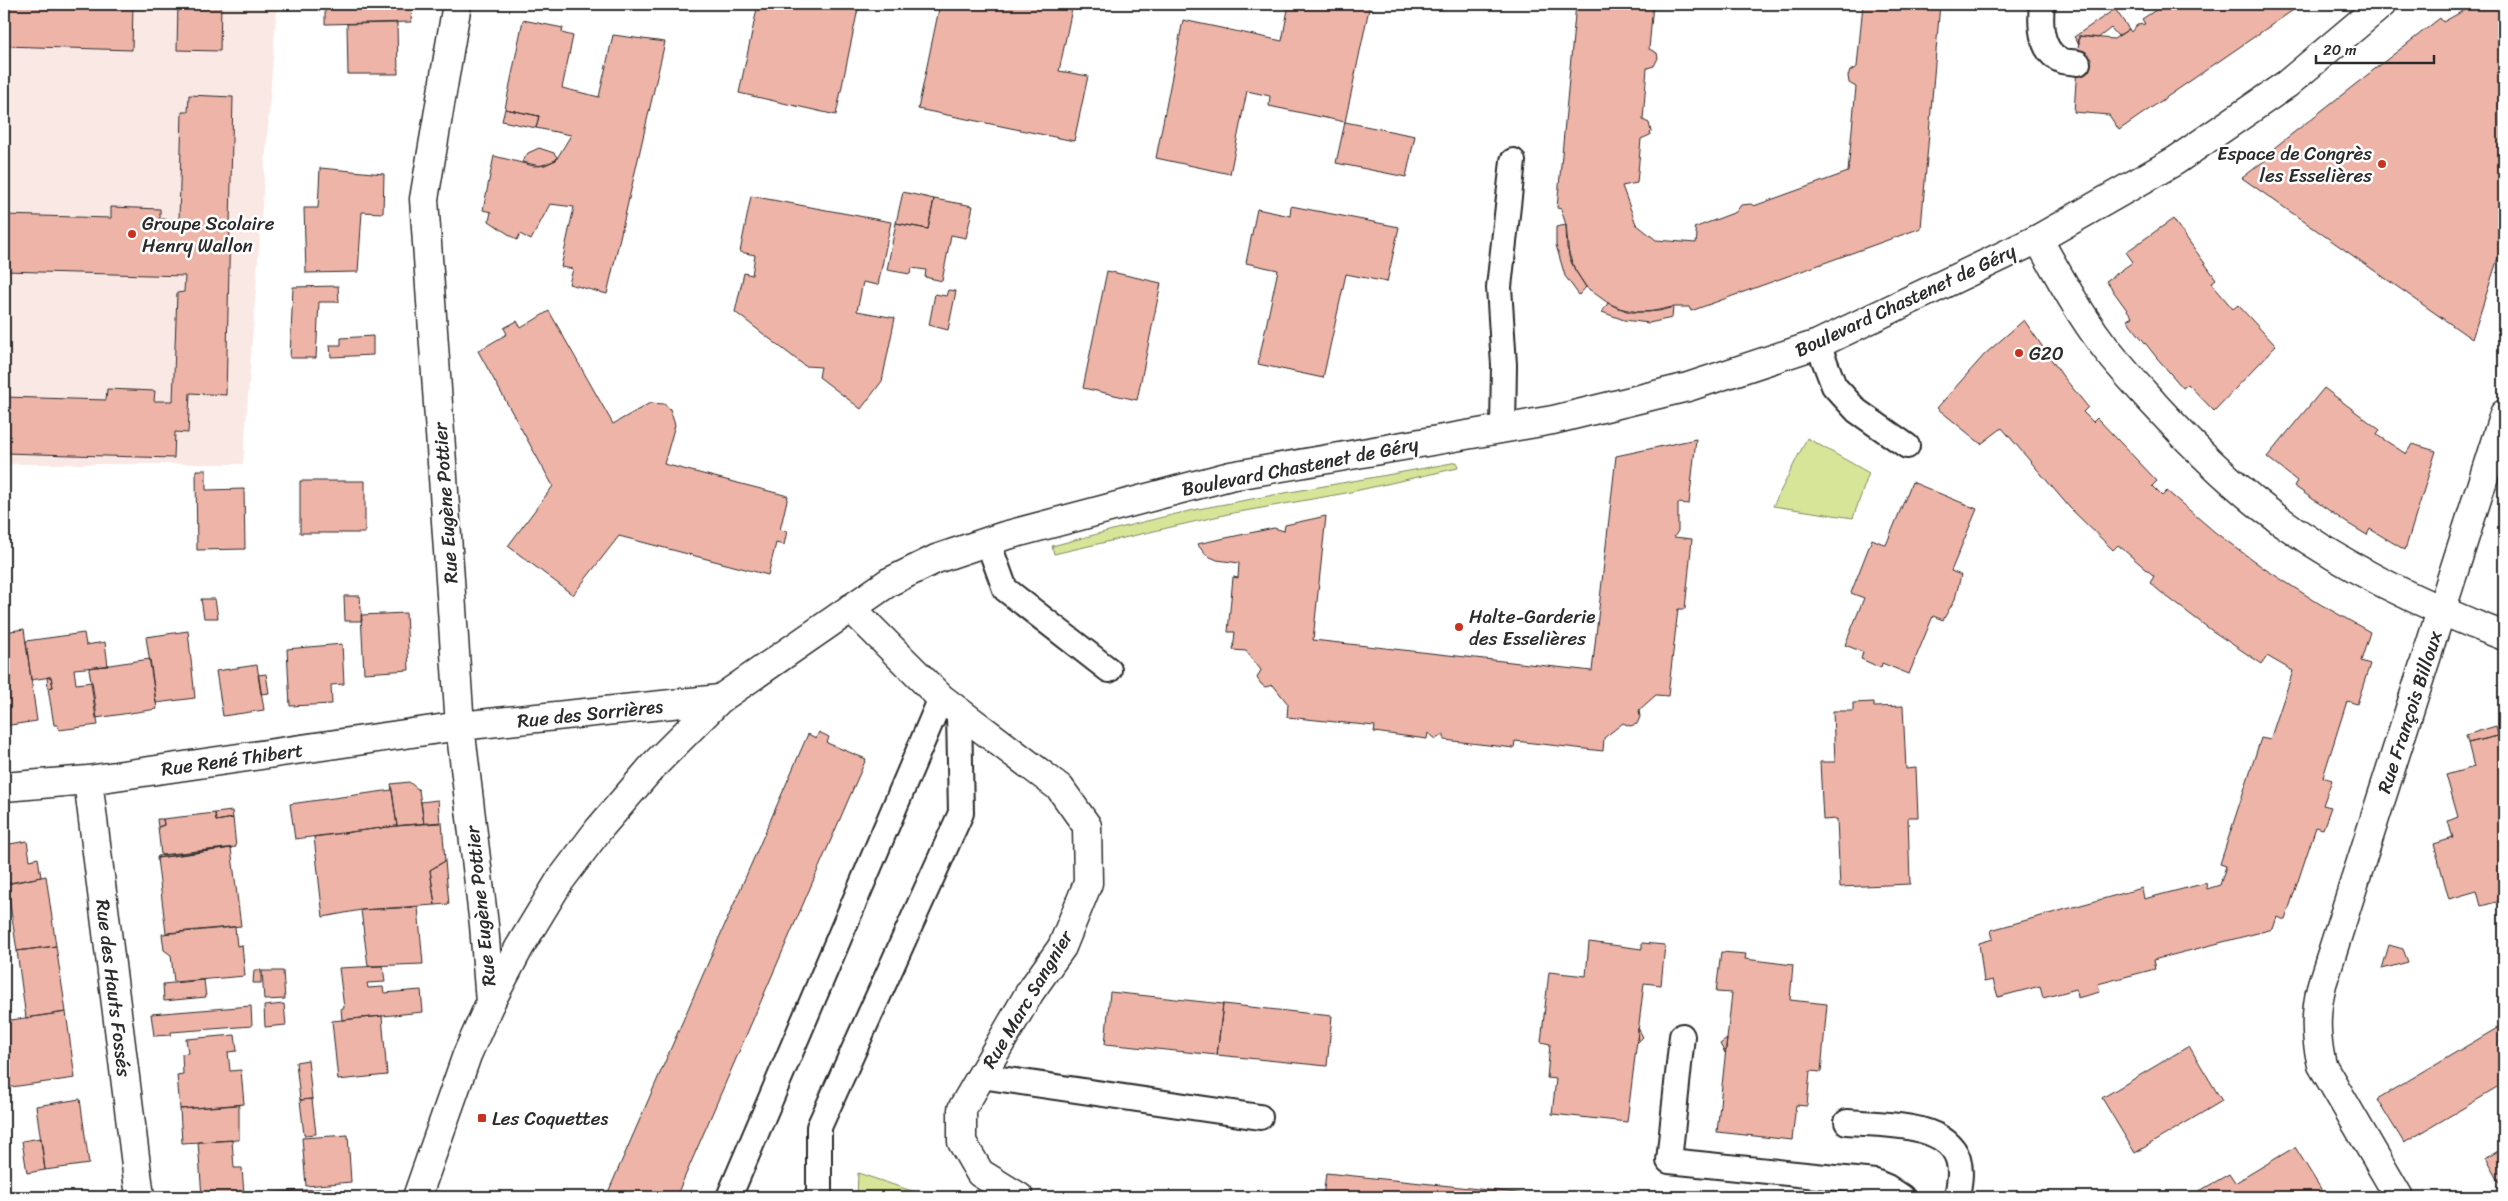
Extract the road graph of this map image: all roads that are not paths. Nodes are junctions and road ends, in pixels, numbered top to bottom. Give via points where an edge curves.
1 (458, 4) edge
2 (2042, 4) edge
3 (2382, 4) edge
4 (2078, 63) dead end
5 (1513, 161) dead end
6 (2038, 239) junction
7 (1818, 344) junction
8 (2504, 414) edge
9 (1503, 429) junction
10 (1907, 446) dead end
11 (988, 542) junction
12 (852, 608) junction
13 (2442, 611) junction
14 (2504, 636) edge
15 (1109, 670) dead end
16 (720, 699) junction
17 (950, 705) junction
18 (460, 726) junction
19 (88, 780) junction
20 (4, 787) edge
21 (490, 1003) junction
22 (1682, 1036) dead end
23 (981, 1076) junction
24 (1260, 1117) dead end
25 (1847, 1122) dead end
26 (140, 1197) edge
27 (417, 1197) edge
28 (729, 1197) edge
29 (819, 1197) edge
30 (1019, 1197) edge
31 (1902, 1197) edge
32 (1957, 1197) edge
33 (2399, 1197) edge

1 - 18 street, Rue Eugène Pottier via 424,199
2 - 4 lane via 2040,26 2048,48 2061,60
3 - 6 street, Boulevard Chastenet de Géry via 2287,84 2175,161
5 - 9 lane via 1499,287 1504,365
6 - 7 street, Boulevard Chastenet de Géry
6 - 13 street via 2102,344 2198,452 2261,506 2310,540 2361,571
7 - 9 street, Boulevard Chastenet de Géry via 1688,387
7 - 10 lane via 1834,386 1857,411
8 - 13 street, Rue François Billoux
9 - 11 street, Boulevard Chastenet de Géry via 1230,476
11 - 12 street, Boulevard Chastenet de Géry via 936,559 889,582
11 - 15 lane via 1004,589
12 - 16 street, Boulevard Chastenet de Géry
12 - 17 street, Rue Marc Sangnier
13 - 14 street
13 - 33 street, Rue François Billoux via 2316,1010 2317,1045 2322,1065
16 - 18 street, Rue des Sorrières
16 - 21 street, Boulevard Chastenet de Géry via 653,766 598,829 559,882
17 - 23 street, Rue Marc Sangnier via 1060,788 1087,826 1088,883 1062,947 1030,992
17 - 28 lane
17 - 29 lane via 961,813 819,1128
18 - 19 street, Rue René Thibert
18 - 21 street, Rue Eugène Pottier
19 - 20 street, Rue René Thibert
19 - 26 street, Rue des Hauts Fossés
21 - 27 street, Boulevard Chastenet de Géry via 467,1055
22 - 31 lane via 1669,1161 1875,1182
23 - 24 lane
23 - 30 street, Rue Marc Sangnier via 962,1109 962,1142 980,1173
25 - 32 lane via 1921,1129 1935,1134 1957,1157 1960,1175

